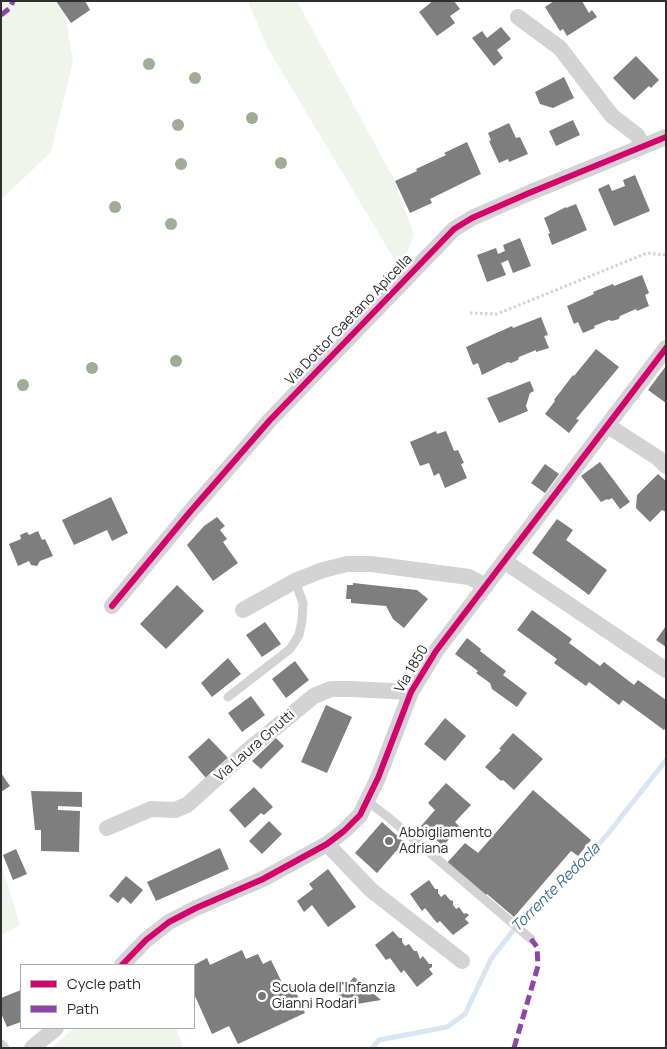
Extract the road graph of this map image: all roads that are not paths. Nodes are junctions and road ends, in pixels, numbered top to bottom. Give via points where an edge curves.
1 (518, 17) dead end
2 (666, 137) edge
3 (643, 146) junction
4 (666, 348) edge
5 (608, 426) junction
6 (666, 466) edge
7 (504, 560) junction
8 (294, 581) junction
9 (486, 586) junction
10 (112, 606) dead end
11 (243, 610) dead end
12 (666, 670) edge
13 (411, 692) junction
14 (228, 697) dead end
15 (366, 801) junction
16 (107, 828) dead end
17 (327, 844) junction
18 (531, 939) dead end
19 (462, 962) dead end
20 (123, 964) edge
21 (55, 1029) edge
22 (1, 1044) edge
23 (5, 1048) edge
24 (32, 1048) edge

1 - 3 street via 560,48 612,116 637,135
2 - 3 street, Via Dottor Gaetano Apicella
3 - 10 street, Via Dottor Gaetano Apicella via 497,207 454,229 270,420
4 - 5 street, Via 1850
5 - 6 street
5 - 7 street, Via 1850
7 - 9 street, Via 1850
7 - 12 street
8 - 9 street via 347,564 371,564 469,577
8 - 11 street
8 - 14 lane via 303,603 299,635 290,649
9 - 13 street, Via 1850 via 436,651
13 - 15 street, Via 1850
13 - 16 street, Via Laura Gnutti via 350,688 331,689 314,696 187,805 175,810 151,809
15 - 17 street, Via 1850 via 360,815
15 - 18 lane
17 - 19 street via 372,890
17 - 20 street, Via 1850 via 263,879 169,922
21 - 24 street
22 - 23 lane

